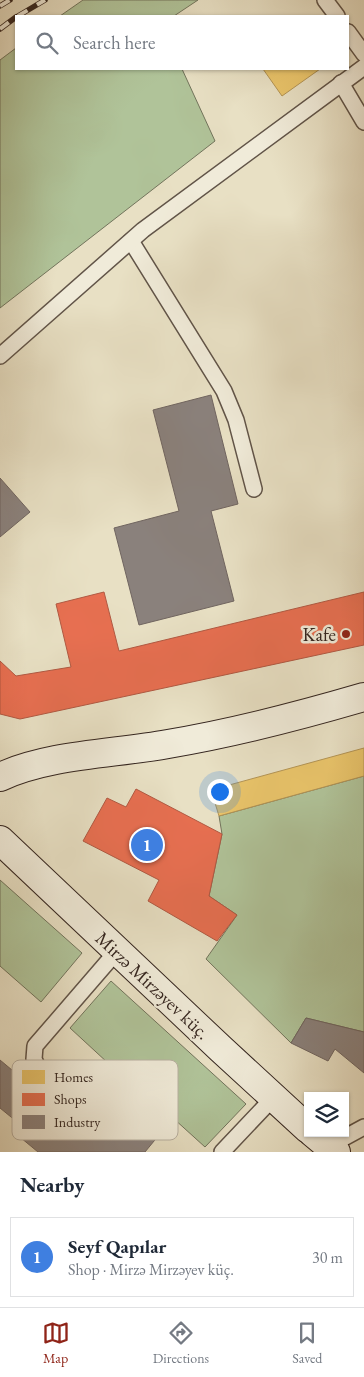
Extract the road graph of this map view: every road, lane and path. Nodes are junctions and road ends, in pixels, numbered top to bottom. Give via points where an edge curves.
1 (325, 0) edge
2 (336, 15) edge
3 (349, 33) edge
4 (364, 54) edge
5 (364, 66) edge
6 (341, 83) junction
7 (364, 122) edge
8 (130, 241) junction
9 (0, 356) edge
10 (254, 489) dead end
11 (364, 697) edge
12 (0, 777) edge
13 (0, 840) edge
14 (117, 951) junction
15 (35, 1060) edge
16 (273, 1098) junction
17 (304, 1125) edge
18 (364, 1127) edge
19 (326, 1144) edge
20 (222, 1152) edge

1 - 2 lane
3 - 4 lane
5 - 6 lane
6 - 7 lane
6 - 8 lane
8 - 9 lane
8 - 10 lane via 224,391 236,420
11 - 12 main road via 216,736 46,762
13 - 14 main road, Mirzə Mirzəyev küç.
14 - 15 lane via 35,1046
14 - 16 main road, Mirzə Mirzəyev küç.
16 - 17 main road, Mirzə Mirzəyev küç.
16 - 20 lane
18 - 19 lane

